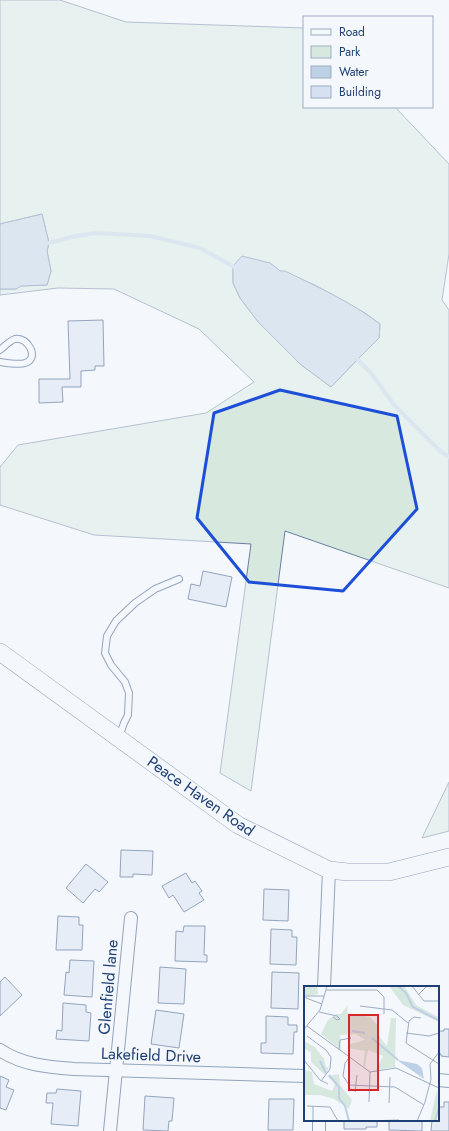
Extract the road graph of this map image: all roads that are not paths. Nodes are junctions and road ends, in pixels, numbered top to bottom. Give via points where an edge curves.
1 (0, 350) edge
2 (0, 362) edge
3 (179, 578) dead end
4 (1, 654) edge
5 (119, 738) junction
6 (449, 856) edge
7 (329, 870) junction
8 (131, 918) dead end
9 (324, 986) edge
10 (0, 1050) edge
11 (116, 1070) junction
12 (304, 1076) edge
13 (439, 1080) edge
14 (449, 1081) edge
15 (110, 1131) edge

1 - 2 lane via 7,343 17,339 28,343 32,349 32,358 24,364
3 - 5 lane via 155,589 136,603 116,620 107,636 105,653 111,666 125,682 129,693 128,715
4 - 5 main road, Peace Haven Road
5 - 7 main road, Peace Haven Road via 238,825
6 - 7 main road, Peace Haven Road via 389,872
7 - 9 street
8 - 11 street, Glenfield lane
10 - 11 street, Lakefield Drive via 10,1057 38,1066
11 - 12 street, Lakefield Drive
11 - 15 street, Glenfield lane
13 - 14 street

